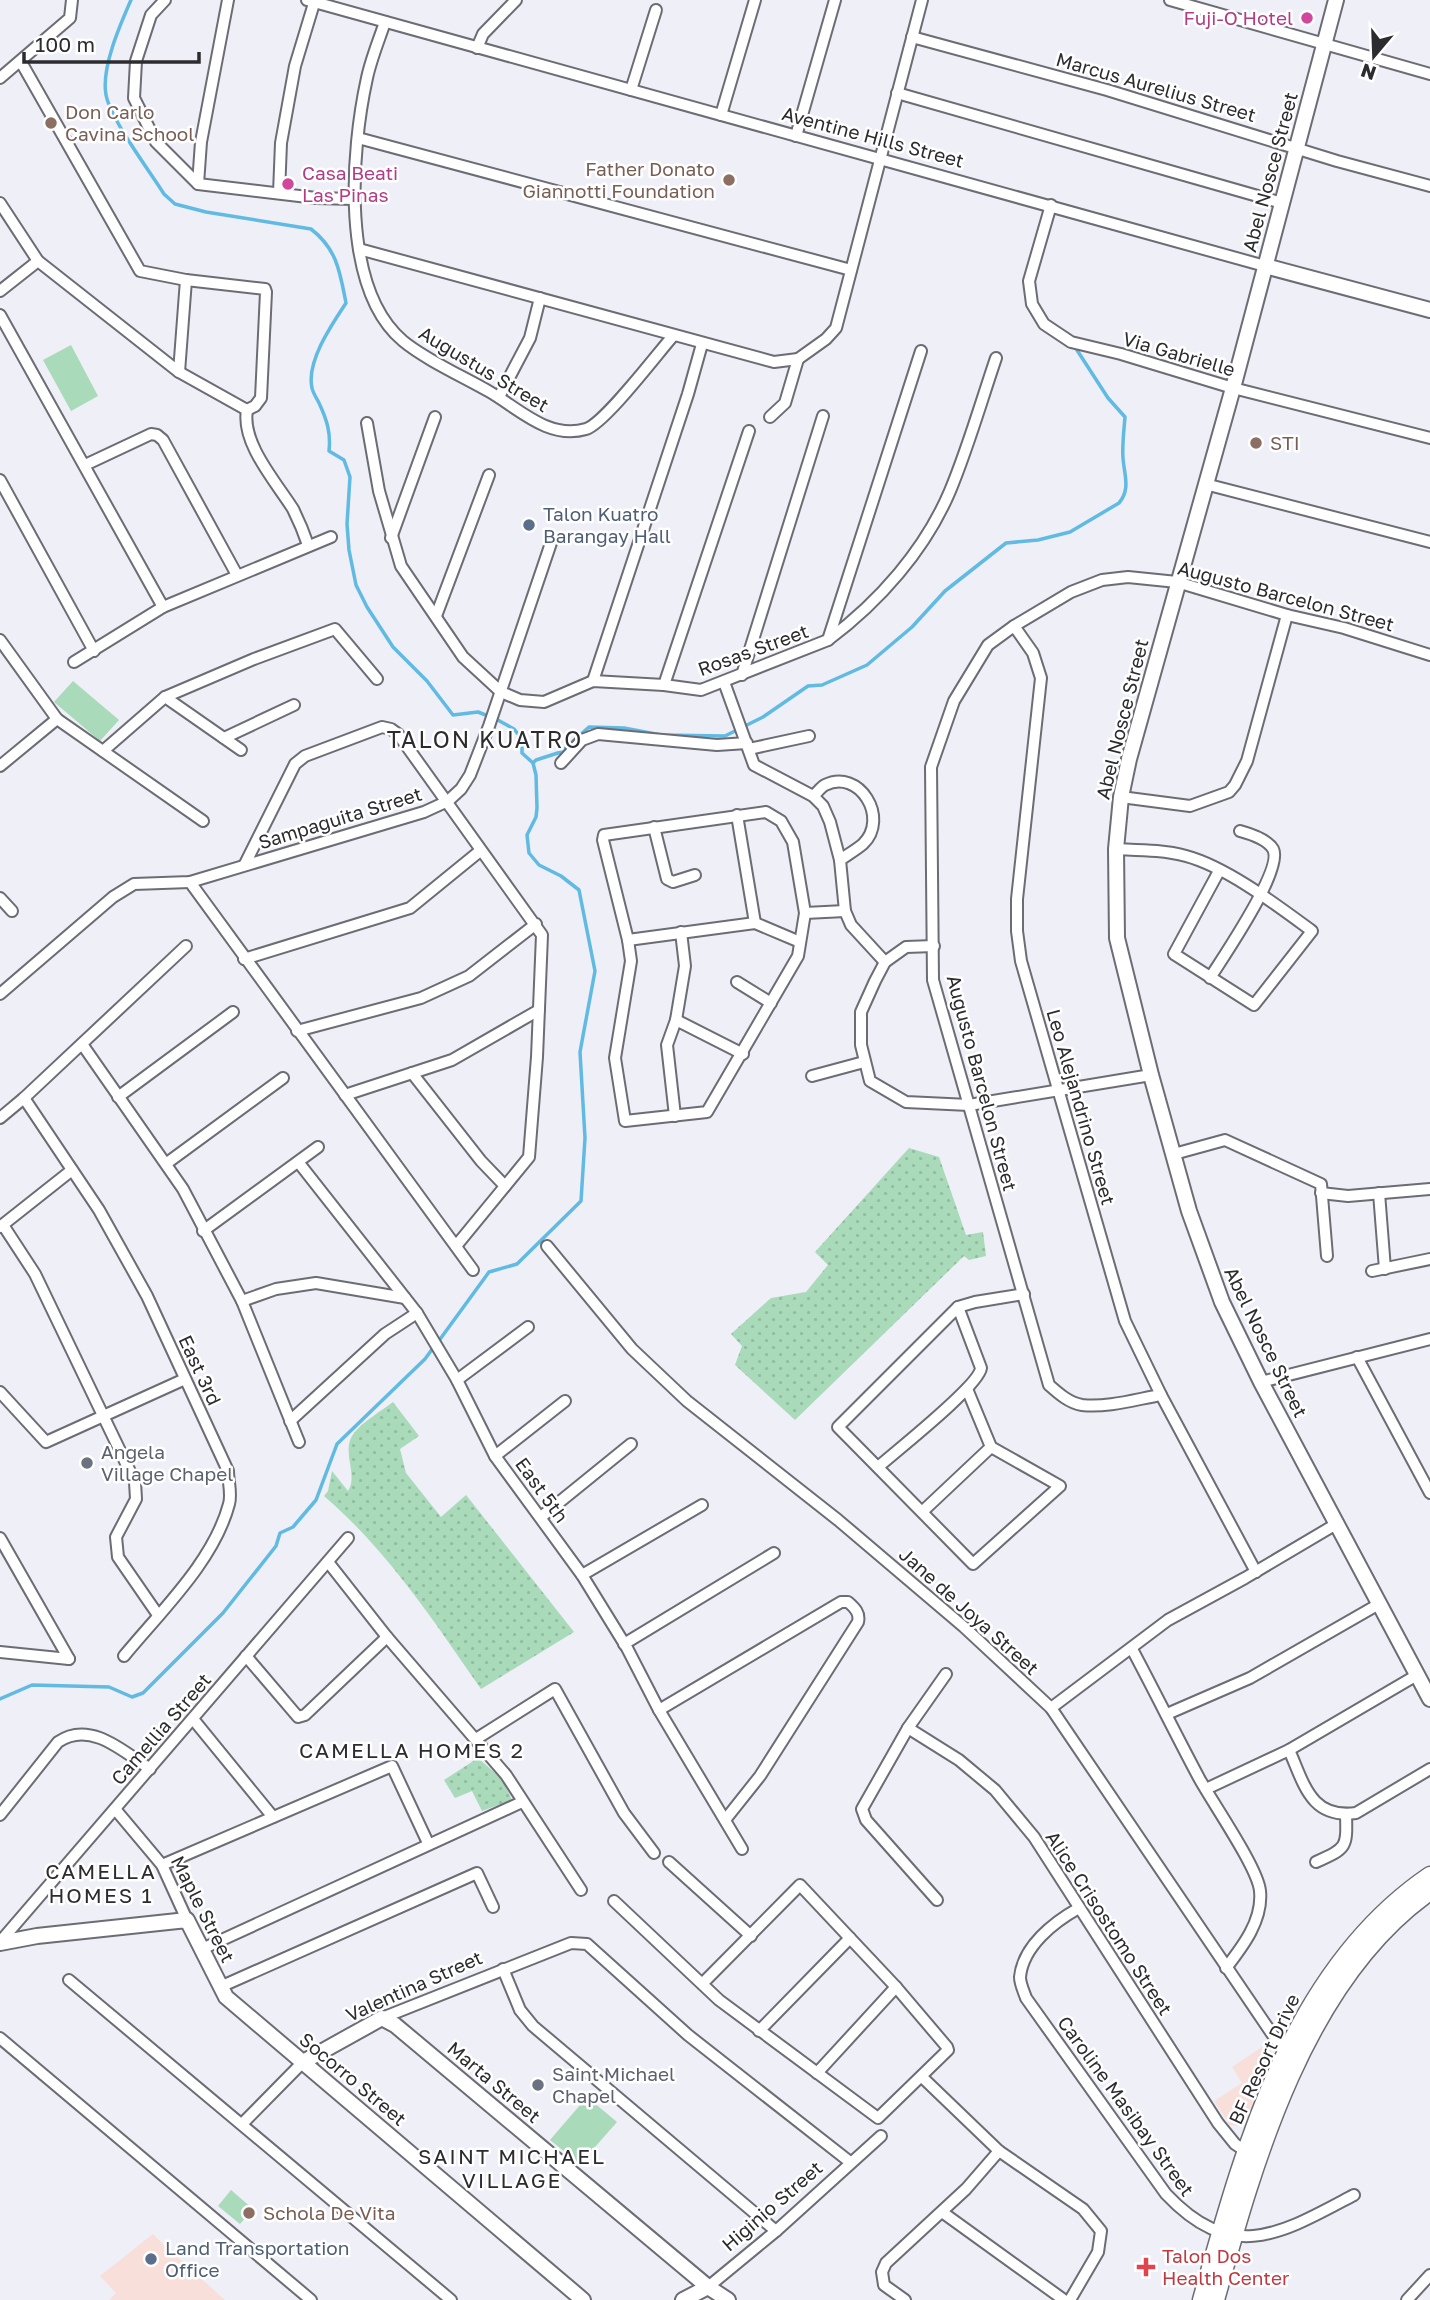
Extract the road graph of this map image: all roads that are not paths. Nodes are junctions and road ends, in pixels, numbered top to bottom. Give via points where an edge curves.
1 (72, 0) edge
2 (165, 0) edge
3 (228, 0) edge
4 (307, 0) edge
5 (315, 0) edge
6 (516, 0) edge
7 (755, 0) edge
8 (835, 0) edge
9 (922, 0) edge
10 (1170, 0) edge
11 (1336, 0) edge
12 (656, 10) dead end
13 (385, 22) junction
14 (912, 37) junction
15 (1324, 45) junction
16 (477, 48) junction
17 (21, 62) junction
18 (1430, 74) edge
19 (0, 78) edge
20 (631, 90) junction
21 (897, 93) junction
22 (721, 115) junction
23 (796, 136) junction
24 (358, 138) junction
25 (1297, 148) junction
26 (880, 159) junction
27 (198, 184) junction
28 (1430, 186) edge
29 (279, 193) junction
30 (353, 199) junction
31 (0, 202) edge
32 (1283, 203) junction
33 (1051, 205) junction
34 (359, 249) junction
35 (38, 261) junction
36 (1265, 266) junction
37 (852, 270) junction
38 (186, 280) junction
39 (0, 291) edge
40 (540, 298) junction
41 (1430, 310) edge
42 (0, 315) edge
43 (673, 336) junction
44 (702, 344) junction
45 (921, 351) dead end
46 (996, 358) dead end
47 (798, 359) junction
48 (179, 372) junction
49 (1233, 388) junction
50 (499, 397) junction
51 (247, 410) junction
52 (823, 416) dead end
53 (435, 417) dead end
54 (770, 417) dead end
55 (367, 423) dead end
56 (749, 431) dead end
57 (1430, 438) edge
58 (85, 464) junction
59 (489, 475) dead end
60 (0, 480) edge
61 (1205, 484) junction
62 (331, 537) dead end
63 (391, 538) junction
64 (552, 540) dead end
65 (1430, 542) edge
66 (308, 545) junction
67 (237, 575) junction
68 (1177, 582) junction
69 (163, 607) junction
70 (1287, 615) junction
71 (436, 616) junction
72 (1014, 626) junction
73 (0, 640) edge
74 (828, 640) junction
75 (94, 650) junction
76 (1430, 654) edge
77 (74, 662) dead end
78 (742, 675) junction
79 (377, 679) dead end
80 (593, 681) junction
81 (724, 682) junction
82 (664, 685) junction
83 (501, 692) junction
84 (165, 697) junction
85 (294, 705) dead end
86 (57, 719) junction
87 (809, 736) dead end
88 (223, 738) junction
89 (747, 743) junction
90 (103, 751) junction
91 (241, 751) dead end
92 (561, 764) dead end
93 (0, 766) edge
94 (813, 796) junction
95 (1121, 797) junction
96 (448, 802) junction
97 (737, 815) junction
98 (202, 821) dead end
99 (654, 827) junction
100 (1240, 831) dead end
101 (1116, 849) junction
102 (480, 851) junction
103 (840, 860) junction
104 (245, 864) junction
105 (1219, 871) junction
106 (695, 875) dead end
107 (190, 883) junction
108 (1262, 894) junction
109 (0, 898) edge
110 (12, 911) dead end
111 (845, 911) junction
112 (805, 913) junction
113 (755, 923) junction
114 (536, 924) junction
115 (681, 932) junction
116 (628, 940) junction
117 (800, 942) junction
118 (186, 946) dead end
119 (934, 946) junction
120 (244, 959) junction
121 (885, 962) junction
122 (1210, 978) junction
123 (737, 982) dead end
124 (0, 994) edge
125 (771, 1003) junction
126 (539, 1010) junction
127 (233, 1012) dead end
128 (676, 1020) junction
129 (298, 1031) junction
130 (82, 1044) junction
131 (743, 1054) junction
132 (864, 1062) junction
133 (412, 1073) junction
134 (1151, 1075) junction
135 (812, 1076) dead end
136 (283, 1078) dead end
137 (1058, 1090) junction
138 (345, 1095) junction
139 (118, 1097) junction
140 (24, 1098) junction
141 (969, 1105) junction
142 (675, 1116) junction
143 (0, 1118) edge
144 (318, 1147) dead end
145 (1174, 1154) junction
146 (167, 1163) junction
147 (299, 1163) junction
148 (72, 1170) junction
149 (505, 1186) junction
150 (1430, 1189) edge
151 (1321, 1193) junction
152 (1379, 1193) junction
153 (1, 1226) edge
154 (203, 1230) junction
155 (456, 1246) junction
156 (547, 1246) dead end
157 (1328, 1256) dead end
158 (1430, 1259) edge
159 (1385, 1269) junction
160 (474, 1270) dead end
161 (1372, 1271) dead end
162 (1024, 1294) junction
163 (405, 1298) junction
164 (242, 1301) junction
165 (958, 1307) junction
166 (417, 1313) junction
167 (528, 1327) dead end
168 (1430, 1339) edge
169 (1357, 1357) junction
170 (185, 1379) junction
171 (457, 1380) junction
172 (1261, 1382) junction
173 (967, 1389) junction
174 (0, 1392) edge
175 (1161, 1395) junction
176 (565, 1401) dead end
177 (104, 1416) junction
178 (290, 1421) junction
179 (299, 1442) dead end
180 (631, 1444) dead end
181 (991, 1447) junction
182 (495, 1456) junction
183 (878, 1467) junction
184 (1430, 1493) edge
185 (702, 1506) dead end
186 (923, 1511) junction
187 (541, 1517) junction
188 (1338, 1523) junction
189 (348, 1538) dead end
190 (1, 1539) edge
191 (774, 1553) dead end
192 (328, 1562) junction
193 (1256, 1572) junction
194 (582, 1575) junction
195 (1379, 1604) junction
196 (158, 1615) junction
197 (387, 1637) junction
198 (624, 1644) junction
199 (1132, 1649) junction
200 (0, 1652) edge
201 (124, 1656) dead end
202 (246, 1656) junction
203 (946, 1674) dead end
204 (1418, 1675) junction
205 (1430, 1699) edge
206 (1051, 1708) junction
207 (659, 1710) junction
208 (1167, 1714) junction
209 (193, 1719) junction
210 (908, 1728) junction
211 (476, 1739) junction
212 (1289, 1750) junction
213 (150, 1769) junction
214 (1430, 1769) edge
215 (1206, 1789) junction
216 (522, 1802) junction
217 (115, 1809) junction
218 (1346, 1814) junction
219 (0, 1815) edge
220 (273, 1817) junction
221 (725, 1820) junction
222 (428, 1843) junction
223 (742, 1849) dead end
224 (654, 1853) dead end
225 (669, 1862) dead end
226 (1317, 1862) dead end
227 (162, 1865) junction
228 (1430, 1875) edge
229 (581, 1891) dead end
230 (1430, 1892) edge
231 (937, 1900) dead end
232 (614, 1901) dead end
233 (493, 1907) dead end
234 (1079, 1908) junction
235 (187, 1920) junction
236 (751, 1936) junction
237 (850, 1938) junction
238 (0, 1943) edge
239 (202, 1949) junction
240 (1226, 1968) junction
241 (503, 1969) junction
242 (69, 1980) dead end
243 (702, 1984) junction
244 (896, 1987) junction
245 (223, 1992) junction
246 (382, 2018) junction
247 (760, 2031) junction
248 (0, 2038) edge
249 (1290, 2061) junction
250 (303, 2062) junction
251 (817, 2073) junction
252 (922, 2077) junction
253 (242, 2124) junction
254 (881, 2136) dead end
255 (999, 2151) junction
256 (1252, 2154) junction
257 (850, 2162) junction
258 (1354, 2195) dead end
259 (942, 2212) junction
260 (776, 2231) junction
261 (1227, 2233) junction
262 (1428, 2283) edge
263 (708, 2287) junction
264 (311, 2300) edge
265 (452, 2300) edge
266 (583, 2300) edge
267 (683, 2300) edge
268 (728, 2300) edge
269 (905, 2300) edge
270 (1064, 2300) edge
271 (1070, 2300) edge
272 (1201, 2300) edge
273 (1216, 2300) edge
274 (1407, 2300) edge

1 - 17 street via 70,19
2 - 27 street via 151,15 136,61 134,98 156,142
3 - 27 street via 201,142
4 - 5 street, Aventine Hills Street
5 - 13 street, Aventine Hills Street
5 - 29 street via 295,66 281,143
6 - 16 street via 483,34
7 - 22 street
8 - 23 street
9 - 14 street
10 - 15 street
11 - 15 street, Abel Nosce Street
12 - 20 street
13 - 16 street, Aventine Hills Street
13 - 24 street, Augustus Street via 367,77
14 - 21 street
14 - 25 street, Marcus Aurelius Street via 1107,89
15 - 18 street
15 - 25 street, Abel Nosce Street
16 - 20 street, Aventine Hills Street
17 - 19 street
17 - 38 street via 136,265 146,273
20 - 22 street, Aventine Hills Street
21 - 26 street
21 - 32 street
22 - 23 street, Aventine Hills Street
23 - 26 street, Aventine Hills Street
24 - 30 street, Augustus Street
24 - 37 street
25 - 28 street, Marcus Aurelius Street
25 - 32 street, Abel Nosce Street
26 - 33 street, Aventine Hills Street
26 - 37 street
27 - 29 street
29 - 30 street
30 - 34 street, Augustus Street
31 - 35 street
32 - 36 street, Abel Nosce Street
33 - 36 street, Aventine Hills Street
33 - 49 street, Via Gabrielle via 1029,281 1032,304 1044,324 1071,342
34 - 40 street
34 - 50 street, Augustus Street via 379,312 403,341
35 - 39 street
35 - 48 street
36 - 41 street, Aventine Hills Street
36 - 49 street, Abel Nosce Street
37 - 47 street via 836,328
38 - 48 street
38 - 51 street via 260,287 267,292 261,398
40 - 43 street
40 - 50 street via 530,338
42 - 58 street
43 - 44 street
43 - 50 street, Augustus Street via 605,414 587,428 542,425
44 - 47 street via 774,362
44 - 80 street
45 - 74 street
46 - 74 street, Rosas Street via 950,492 931,528 897,576
47 - 54 street via 785,403
48 - 51 street
49 - 57 street, Via Gabrielle
49 - 61 street, Abel Nosce Street
51 - 66 street via 253,446
52 - 78 street
53 - 63 street
55 - 63 street, Rosas Street
56 - 82 street
58 - 67 street via 158,435
58 - 69 street
59 - 71 street
60 - 75 street
61 - 65 street
61 - 68 street, Abel Nosce Street
62 - 66 street
63 - 71 street, Rosas Street via 401,566
64 - 83 street, Sampaguita Street
66 - 67 street
67 - 69 street
68 - 70 street, Augusto Barcelon Street
68 - 72 street, Augusto Barcelon Street via 1102,580 1071,592
68 - 95 street, Abel Nosce Street
69 - 75 street
70 - 76 street, Augusto Barcelon Street
70 - 95 street via 1247,761 1229,792 1191,806
71 - 83 street, Rosas Street via 463,657
72 - 119 street, Augusto Barcelon Street via 988,645 970,674 954,701 931,766
72 - 137 street, Leo Alejandrino Street via 1033,653 1041,678 1017,931 1021,961
73 - 86 street
74 - 78 street, Rosas Street
75 - 77 street
78 - 81 street, Rosas Street
79 - 84 street via 335,629
80 - 82 street, Rosas Street
80 - 83 street, Rosas Street via 544,702
81 - 82 street, Rosas Street via 701,690
81 - 89 street
83 - 96 street, Sampaguita Street via 470,775
84 - 88 street
84 - 90 street
85 - 88 street
86 - 90 street
86 - 93 street
87 - 89 street
88 - 91 street
89 - 92 street via 717,745 598,734 582,740
89 - 94 street via 754,765
90 - 98 street
94 - 103 street via 830,822
94 - 103 street via 825,785 841,782 866,796 874,810 871,832 863,844
95 - 101 street, Abel Nosce Street
96 - 102 street
96 - 104 street, Sampaguita Street
96 - 104 street via 398,734 382,727 295,764
97 - 99 street
97 - 112 street via 766,812 781,821 793,842
97 - 113 street
99 - 106 street via 667,879 673,882
99 - 116 street via 604,835
100 - 108 street via 1266,841 1275,853
101 - 105 street via 1190,856
101 - 134 street, Abel Nosce Street via 1117,938
102 - 114 street
102 - 120 street via 410,908
103 - 111 street
104 - 107 street, Sampaguita Street
105 - 108 street
105 - 122 street via 1174,954
107 - 120 street
107 - 124 street, Sampaguita Street via 134,884
108 - 122 street
108 - 122 street via 1312,931 1254,1005
109 - 110 street
111 - 112 street
111 - 121 street via 851,925
112 - 117 street
113 - 115 street
113 - 117 street
114 - 126 street via 542,935
114 - 129 street via 469,976 421,998
115 - 116 street
115 - 128 street via 685,966
116 - 142 street via 631,961 615,1058 625,1121
117 - 125 street via 798,956
118 - 130 street
119 - 121 street via 906,947
119 - 141 street, Augusto Barcelon Street via 933,980
120 - 129 street
121 - 132 street via 861,1012
123 - 125 street
125 - 131 street
126 - 133 street via 452,1059
126 - 149 street via 529,1157
127 - 139 street
128 - 131 street
128 - 142 street via 667,1045
129 - 138 street
130 - 139 street
130 - 140 street
131 - 142 street via 707,1112
132 - 135 street
132 - 141 street via 870,1082 906,1102
133 - 138 street
133 - 149 street
134 - 137 street
134 - 145 street, Abel Nosce Street
136 - 146 street
137 - 141 street
137 - 175 street, Leo Alejandrino Street via 1125,1321
138 - 155 street
139 - 146 street
140 - 143 street
140 - 148 street, East 3rd
141 - 162 street, Augusto Barcelon Street
144 - 147 street
145 - 151 street via 1225,1140 1321,1184
145 - 172 street, Abel Nosce Street via 1222,1302
146 - 154 street
147 - 154 street
147 - 163 street, East 5th
148 - 153 street
148 - 170 street, East 3rd via 147,1296
149 - 155 street
150 - 152 street
151 - 152 street
151 - 157 street
152 - 159 street
153 - 177 street via 35,1274
154 - 164 street
155 - 160 street
156 - 206 street, Jane de Joya Street via 632,1349 687,1401 849,1529
158 - 159 street
159 - 161 street
162 - 165 street
162 - 175 street, Augusto Barcelon Street via 1049,1385 1063,1397 1081,1405
163 - 164 street via 316,1283 276,1289
163 - 166 street, East 5th
164 - 178 street
165 - 173 street via 981,1368
165 - 183 street via 838,1427
166 - 171 street, East 5th
166 - 178 street via 385,1334
167 - 171 street
168 - 169 street
169 - 172 street
169 - 184 street
170 - 177 street
170 - 196 street, East 3rd via 228,1471 230,1501 215,1540
171 - 182 street, East 5th
172 - 188 street, Abel Nosce Street
173 - 181 street
173 - 183 street
174 - 177 street via 46,1442
175 - 193 street, Leo Alejandrino Street
176 - 182 street
177 - 196 street via 135,1482 136,1499 116,1537 118,1557
178 - 179 street
180 - 187 street
181 - 186 street
181 - 186 street via 1060,1486 974,1564
182 - 187 street, East 5th
183 - 186 street
185 - 194 street
187 - 194 street, East 5th
188 - 193 street
188 - 195 street, Abel Nosce Street
189 - 192 street, Camellia Street
190 - 200 street via 69,1659
191 - 198 street
192 - 197 street
192 - 202 street, Camellia Street
193 - 199 street via 1168,1620
194 - 198 street, East 5th
195 - 204 street, Abel Nosce Street
195 - 208 street via 1250,1678
196 - 201 street, East 3rd
197 - 202 street via 298,1717
197 - 211 street
198 - 207 street, East 5th
199 - 206 street
199 - 208 street
202 - 209 street, Camellia Street
203 - 210 street
204 - 205 street, Abel Nosce Street
204 - 212 street
206 - 240 street, Jane de Joya Street
207 - 221 street, East 5th
207 - 221 street via 841,1602 856,1610 858,1622 760,1776
208 - 215 street
209 - 213 street, Camellia Street
209 - 220 street
210 - 231 street via 862,1809 866,1820
210 - 234 street, Alice Crisostomo Street via 960,1760 995,1790 1034,1837
211 - 216 street
211 - 224 street via 555,1689 624,1812
212 - 215 street
212 - 218 street via 1311,1798 1327,1811
213 - 217 street, Camellia Street
213 - 219 street via 96,1736 68,1735
214 - 218 street via 1356,1813
215 - 240 street via 1260,1890 1258,1915
216 - 222 street
216 - 229 street
217 - 227 street, Maple Street
217 - 238 street, Camellia Street
218 - 226 street via 1347,1841 1342,1850
220 - 222 street via 392,1766
220 - 227 street
221 - 223 street, East 5th
222 - 239 street
225 - 236 street
227 - 235 street, Maple Street
228 - 249 main road, BF Resort Drive via 1400,1895 1356,1942 1311,2004
230 - 249 main road, BF Resort Drive via 1366,1951
232 - 243 street
233 - 245 street via 477,1873
234 - 256 street, Alice Crisostomo Street via 1218,2123
234 - 261 street, Caroline Masibay Street via 1051,1927 1024,1961 1020,1979 1026,1998 1166,2194 1198,2222
235 - 238 street
235 - 239 street, Maple Street
236 - 237 street via 801,1886
236 - 243 street
237 - 244 street
237 - 247 street
239 - 245 street, Maple Street
240 - 249 street, Jane de Joya Street
241 - 246 street, Valentina Street
241 - 257 street, Valentina Street via 571,1943 587,1944 688,2035
241 - 260 street via 520,2010 533,2026
242 - 253 street
243 - 247 street
244 - 251 street
244 - 252 street via 947,2047
245 - 250 street, Socorro Street
246 - 250 street, Valentina Street
246 - 263 street, Marta Street
247 - 251 street
248 - 264 street
249 - 256 main road, BF Resort Drive
250 - 253 street, Valentina Street
250 - 266 street, Socorro Street
251 - 252 street via 878,2119
252 - 255 street
253 - 265 street
254 - 257 street, Higinio Street
255 - 259 street
255 - 271 street via 1083,2209 1101,2231 1098,2252
256 - 261 main road, BF Resort Drive
257 - 260 street, Higinio Street
258 - 261 street, Caroline Masibay Street via 1274,2234
259 - 269 street via 886,2263 882,2272 884,2285
259 - 270 street
260 - 263 street, Higinio Street
261 - 272 main road, BF Resort Drive
261 - 273 main road, BF Resort Drive
262 - 274 street
263 - 267 street, Higinio Street
263 - 268 street, Marta Street

